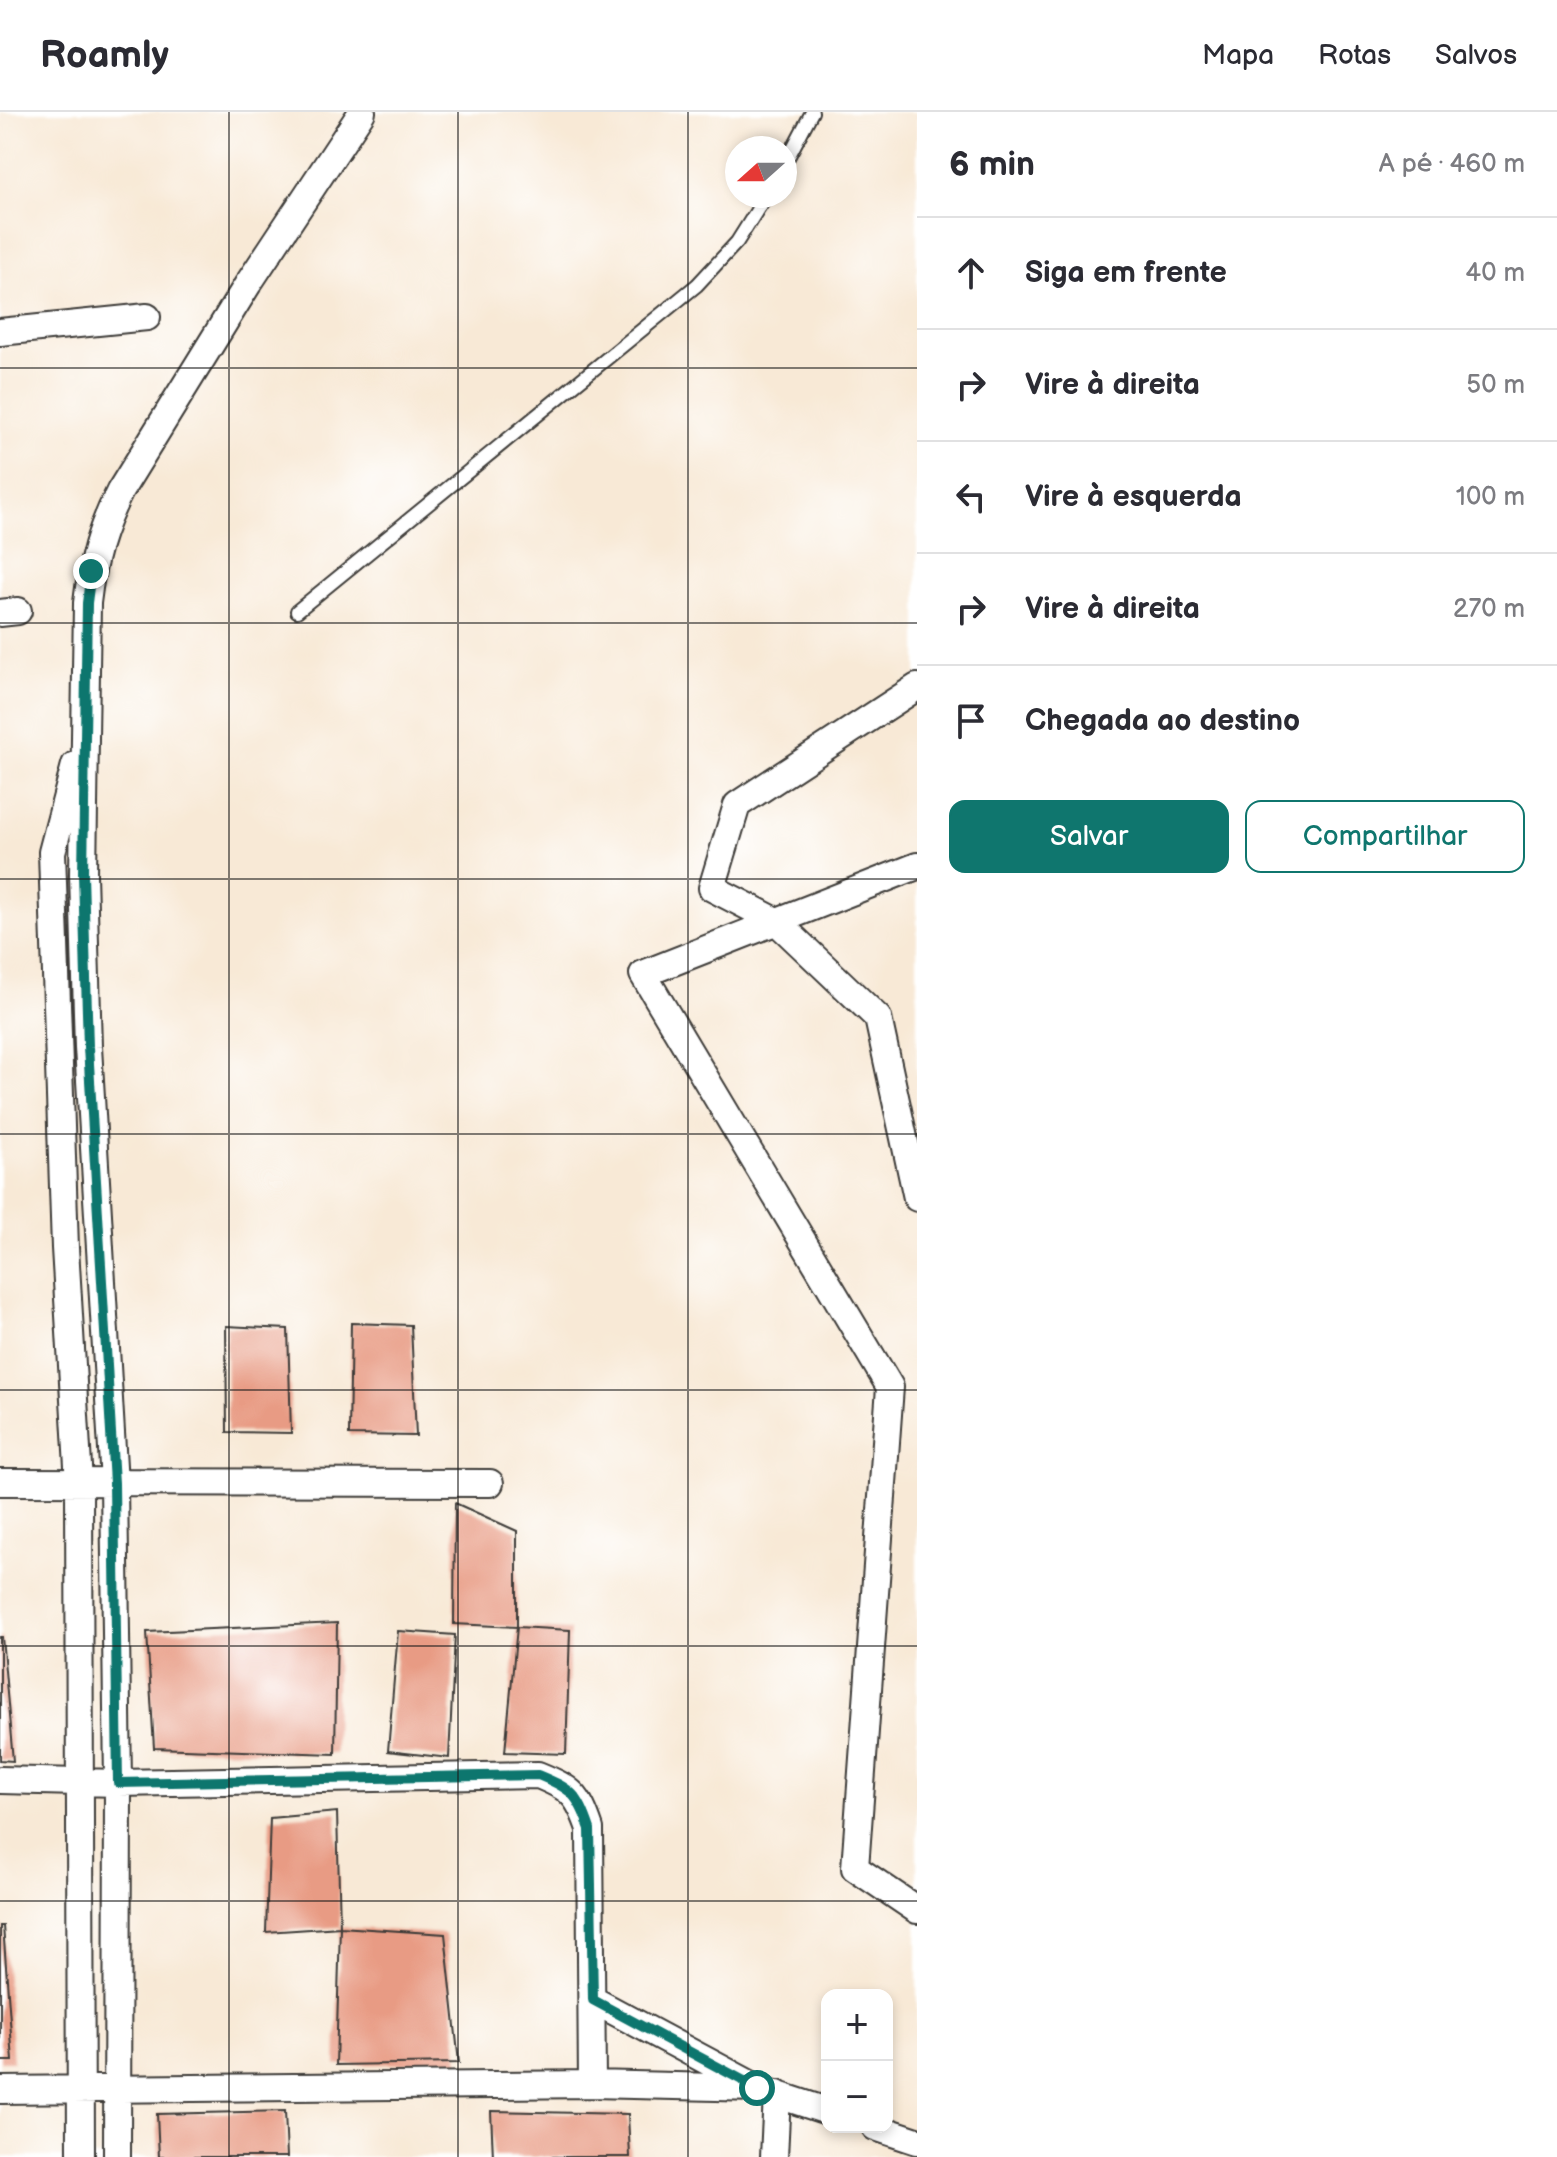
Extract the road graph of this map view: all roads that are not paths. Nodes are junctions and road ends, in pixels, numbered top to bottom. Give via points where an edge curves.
1 (362, 112) edge
2 (812, 112) edge
3 (797, 140) edge
4 (758, 208) edge
5 (147, 317) dead end
6 (0, 332) edge
7 (297, 611) dead end
8 (916, 690) edge
9 (85, 727) junction
10 (917, 866) edge
11 (776, 921) junction
12 (88, 1047) junction
13 (57, 1048) junction
14 (917, 1198) edge
15 (101, 1247) junction
16 (65, 1248) junction
17 (69, 1324) junction
18 (105, 1324) junction
19 (0, 1482) edge
20 (79, 1483) junction
21 (114, 1483) junction
22 (490, 1483) dead end
23 (0, 1780) edge
24 (82, 1780) junction
25 (118, 1783) junction
26 (917, 1910) edge
27 (593, 2000) junction
28 (592, 2084) junction
29 (117, 2088) junction
30 (0, 2090) edge
31 (81, 2090) junction
32 (767, 2091) junction
33 (821, 2109) edge
34 (893, 2133) edge
35 (917, 2141) edge
36 (81, 2157) edge
37 (117, 2157) edge
38 (774, 2157) edge

1 - 9 street via 248,284 102,526 87,603
2 - 3 lane
4 - 7 lane via 737,242 697,285
5 - 6 street
8 - 11 street via 737,805 712,888
9 - 12 street
9 - 13 street via 52,852
10 - 11 street
11 - 14 street via 878,1018
11 - 26 street via 643,974 890,1387 855,1868
12 - 13 street
12 - 15 street
13 - 16 street
15 - 16 street
15 - 18 street
16 - 17 street
17 - 18 street
17 - 20 street
18 - 21 street
19 - 20 street
20 - 21 street
20 - 24 street
21 - 22 street
21 - 25 street
23 - 24 street
24 - 25 street
24 - 31 street
25 - 27 street via 538,1775 567,1787 590,1829
25 - 29 street
27 - 28 street
27 - 32 street
28 - 29 street
28 - 32 street
29 - 31 street
29 - 37 street
30 - 31 street
31 - 36 street
32 - 33 street
32 - 38 street
34 - 35 street

